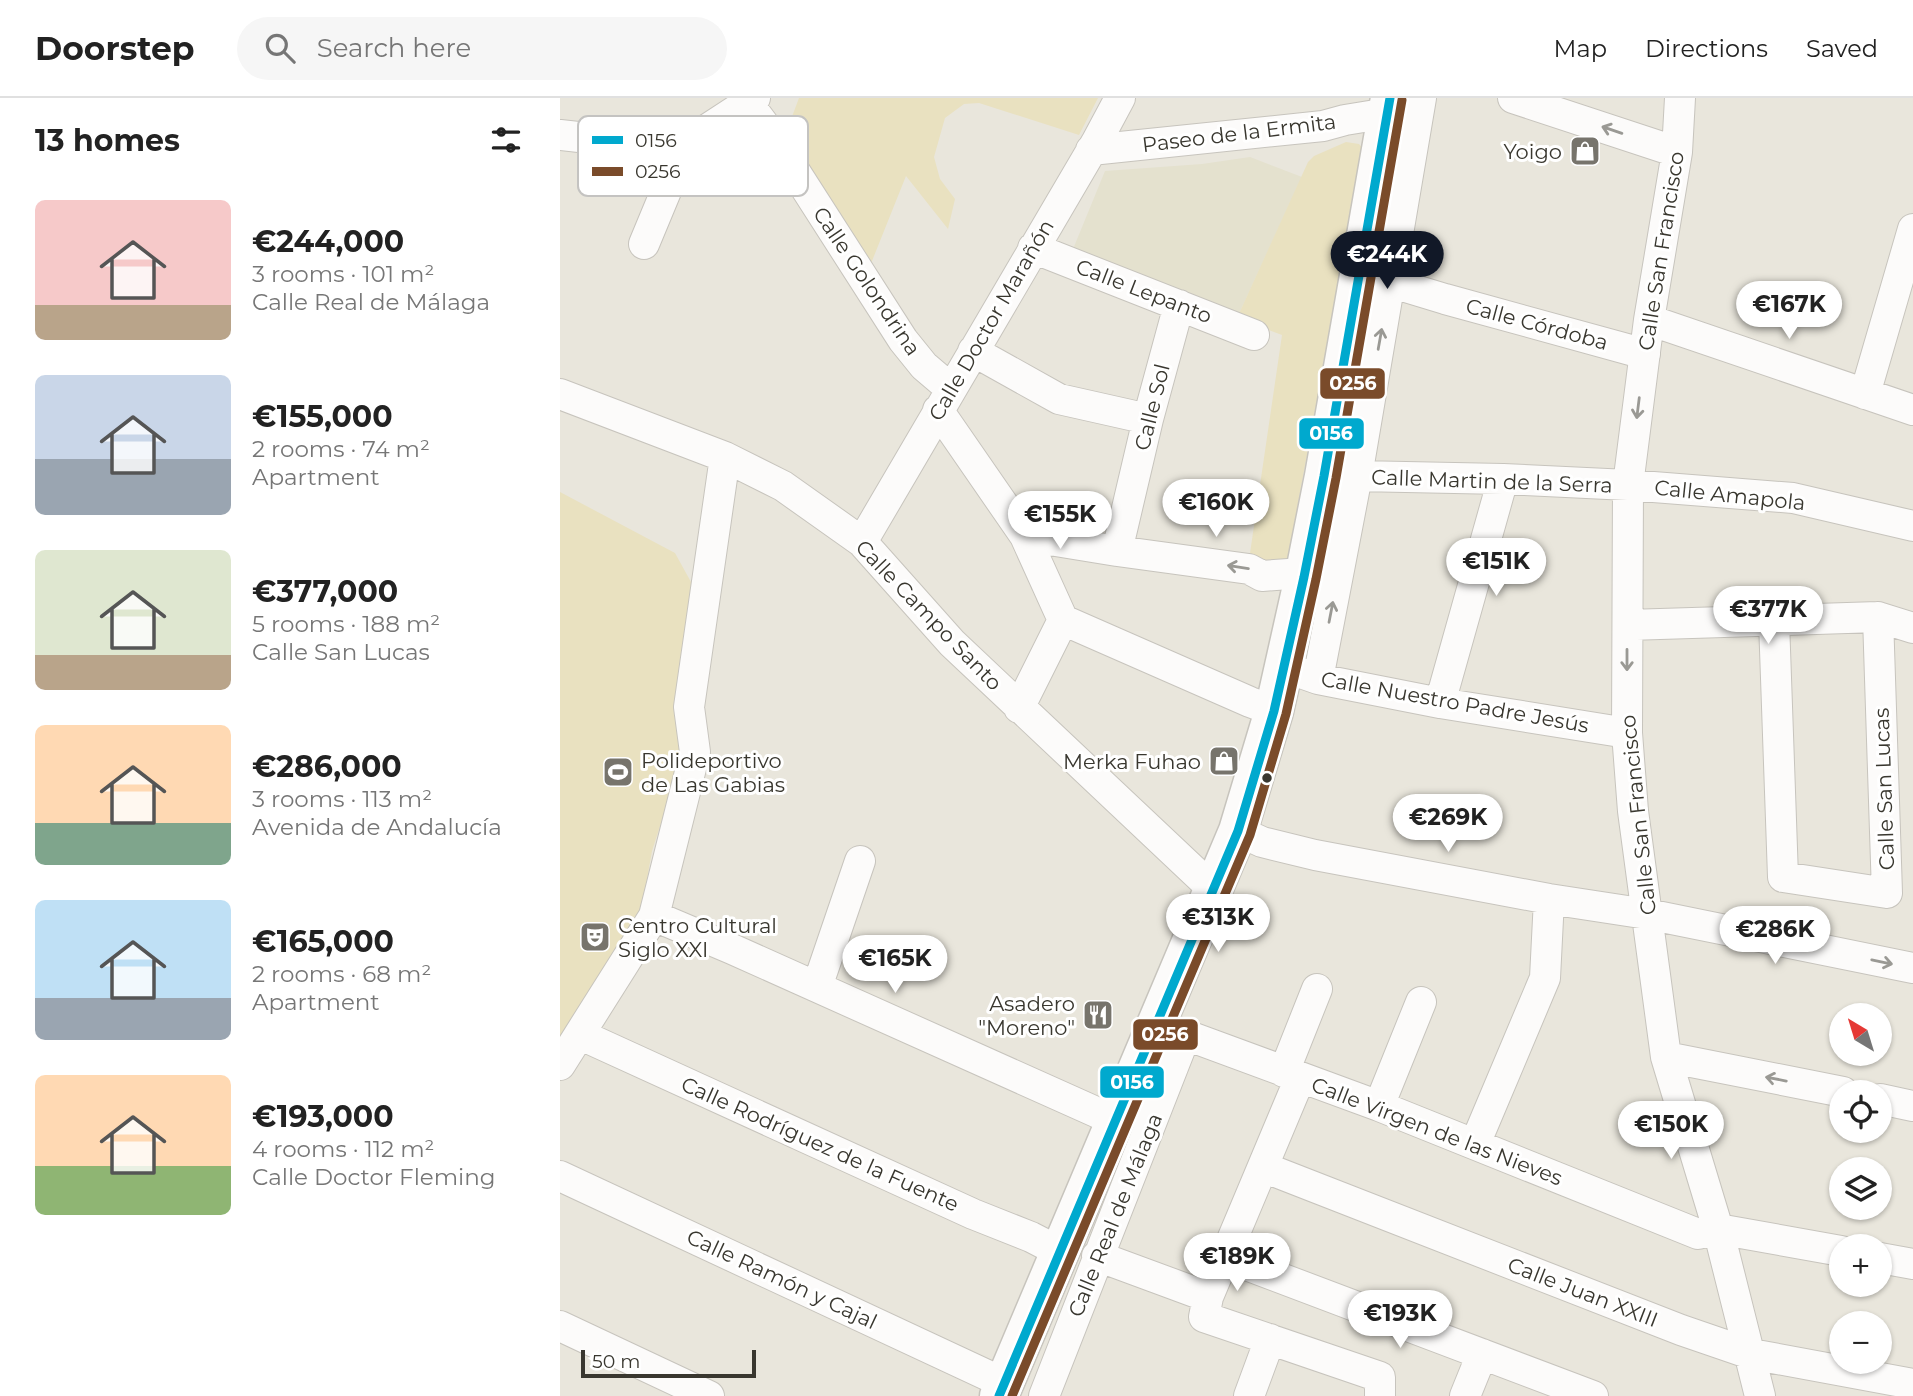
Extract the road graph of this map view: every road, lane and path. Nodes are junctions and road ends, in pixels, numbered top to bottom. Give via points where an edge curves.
1 (1120, 98) edge
2 (1513, 98) edge
3 (1681, 98) edge
4 (748, 100) edge
5 (1399, 103) edge
6 (725, 116) edge
7 (759, 116) edge
8 (560, 135) edge
9 (578, 137) edge
10 (1091, 150) junction
11 (1677, 152) junction
12 (808, 192) edge
13 (664, 196) edge
14 (1913, 229) edge
15 (644, 244) dead end
16 (1033, 248) junction
17 (1389, 282) junction
18 (1179, 305) junction
19 (1649, 320) junction
20 (1254, 335) dead end
21 (973, 351) junction
22 (1645, 354) junction
23 (560, 394) edge
24 (1865, 394) junction
25 (945, 400) junction
26 (1913, 410) edge
27 (1148, 419) junction
28 (725, 457) junction
29 (1356, 477) junction
30 (1503, 479) junction
31 (1628, 485) junction
32 (1913, 526) edge
33 (1025, 536) junction
34 (862, 542) junction
35 (1117, 551) junction
36 (1304, 577) junction
37 (1878, 617) junction
38 (1063, 620) junction
39 (1774, 621) junction
40 (1628, 625) junction
41 (1913, 628) edge
42 (1301, 674) junction
43 (1440, 702) junction
44 (1019, 708) junction
45 (1274, 711) junction
46 (1627, 733) junction
47 (1238, 831) junction
48 (860, 861) dead end
49 (1214, 890) junction
50 (1549, 900) junction
51 (1647, 914) junction
52 (654, 916) junction
53 (1913, 968) edge
54 (817, 987) junction
55 (1317, 989) dead end
56 (1421, 1002) dead end
57 (1171, 1029) junction
58 (580, 1035) junction
59 (1667, 1057) junction
60 (560, 1065) edge
61 (1292, 1075) junction
62 (1829, 1089) edge
63 (1892, 1102) edge
64 (1379, 1106) junction
65 (1913, 1106) edge
66 (1116, 1121) junction
67 (1475, 1144) junction
68 (1264, 1167) junction
69 (560, 1176) edge
70 (1718, 1229) junction
71 (1829, 1249) edge
72 (1060, 1252) junction
73 (1097, 1256) junction
74 (1224, 1257) junction
75 (1892, 1260) edge
76 (1913, 1264) edge
77 (1208, 1297) junction
78 (560, 1326) edge
79 (1270, 1339) junction
80 (1482, 1354) junction
81 (1751, 1354) junction
82 (1913, 1384) edge
83 (1002, 1389) edge
84 (1047, 1395) edge
85 (709, 1396) edge
86 (1249, 1396) edge
87 (1380, 1396) edge
88 (1465, 1396) edge
89 (1593, 1396) edge
90 (1760, 1396) edge

1 - 10 street, Calle Doctor Marañón
11 -> 2 street
3 - 11 street, Calle San Francisco
4 - 6 street
4 - 7 street, Calle Golondrina
5 - 10 street, Paseo de la Ermita via 1323,126
5 - 17 street, Calle Real de Málaga
5 - 36 main road, Calle Real de Málaga
8 - 9 street
10 - 16 street, Calle Doctor Marañón
11 - 19 street, Calle San Francisco
12 - 25 street, Calle Golondrina
13 - 15 street
14 - 24 street
16 - 18 street, Calle Lepanto
16 - 21 street, Calle Doctor Marañón
17 - 22 street, Calle Córdoba
29 -> 17 street, Calle Real de Málaga
18 - 20 street, Calle Lepanto
18 - 27 street, Calle Sol
19 - 22 street, Calle San Francisco
19 - 24 street
21 - 25 street, Calle Doctor Marañón
21 - 27 street via 1059,399
22 -> 31 street, Calle San Francisco
23 - 28 street, Calle Campo Santo
24 - 26 street
25 - 33 street, Calle Golondrina
25 - 34 street, Calle Doctor Marañón
27 - 35 street, Calle Sol
28 - 34 street, Calle Campo Santo via 783,486
28 - 52 street via 690,707 695,752
29 - 30 street, Calle Martin de la Serra
42 -> 29 street, Calle Real de Málaga
30 - 31 street, Calle Martin de la Serra
30 - 43 street
31 - 32 street, Calle Amapola via 1793,498
31 - 40 street, Calle San Francisco
33 - 35 street
33 - 38 street, Calle Golondrina
34 - 44 street, Calle Campo Santo via 952,643
36 -> 35 street via 1262,576 1249,569
36 - 42 main road, Calle Real de Málaga
37 - 39 street
37 - 39 street, Calle San Lucas via 1887,894 1783,877
37 - 41 street
38 - 44 street
38 - 45 street
39 - 40 street
40 -> 46 street, Calle San Francisco
42 - 43 street, Calle Nuestro Padre Jesús
42 - 45 main road, Calle Real de Málaga
43 - 46 street, Calle Nuestro Padre Jesús
44 - 49 street, Calle Campo Santo
45 - 47 main road, Calle Real de Málaga
46 - 51 street, Calle San Francisco
47 - 49 main road, Calle Real de Málaga
47 - 50 street via 1315,855
48 - 54 street
49 - 57 main road, Calle Real de Málaga
50 - 51 street
50 - 67 street via 1545,978
51 -> 53 street
51 - 59 street, Calle San Francisco
52 - 54 street
52 - 58 street
54 - 66 street
55 - 61 street
56 - 64 street
57 - 61 street, Calle Virgen de las Nieves
57 - 66 main road, Calle Real de Málaga
57 - 73 street, Calle Real de Málaga
58 - 60 street
58 - 72 street, Calle Rodríguez de la Fuente
62 -> 59 street
59 - 70 street, Calle San Francisco
61 - 64 street, Calle Virgen de las Nieves
61 - 68 street
63 - 65 street
64 - 67 street, Calle Virgen de las Nieves
66 - 72 main road, Calle Real de Málaga
67 - 70 street, Calle Virgen de las Nieves via 1698,1234
68 - 74 street
68 - 81 street, Calle Juan XXIII
69 - 83 street, Calle Ramón y Cajal
70 - 71 street, Calle Virgen de las Nieves
70 - 81 street, Calle San Francisco
72 - 83 main road, Calle Real de Málaga
73 - 77 street
73 - 84 street, Calle Real de Málaga
74 - 77 street
74 - 80 street
75 - 76 street
77 - 79 street via 1204,1317
78 - 85 street
79 - 86 street
79 - 87 street via 1380,1377
80 - 88 street
80 - 89 street
81 - 82 street, Calle Juan XXIII
81 - 90 street, Calle San Francisco

